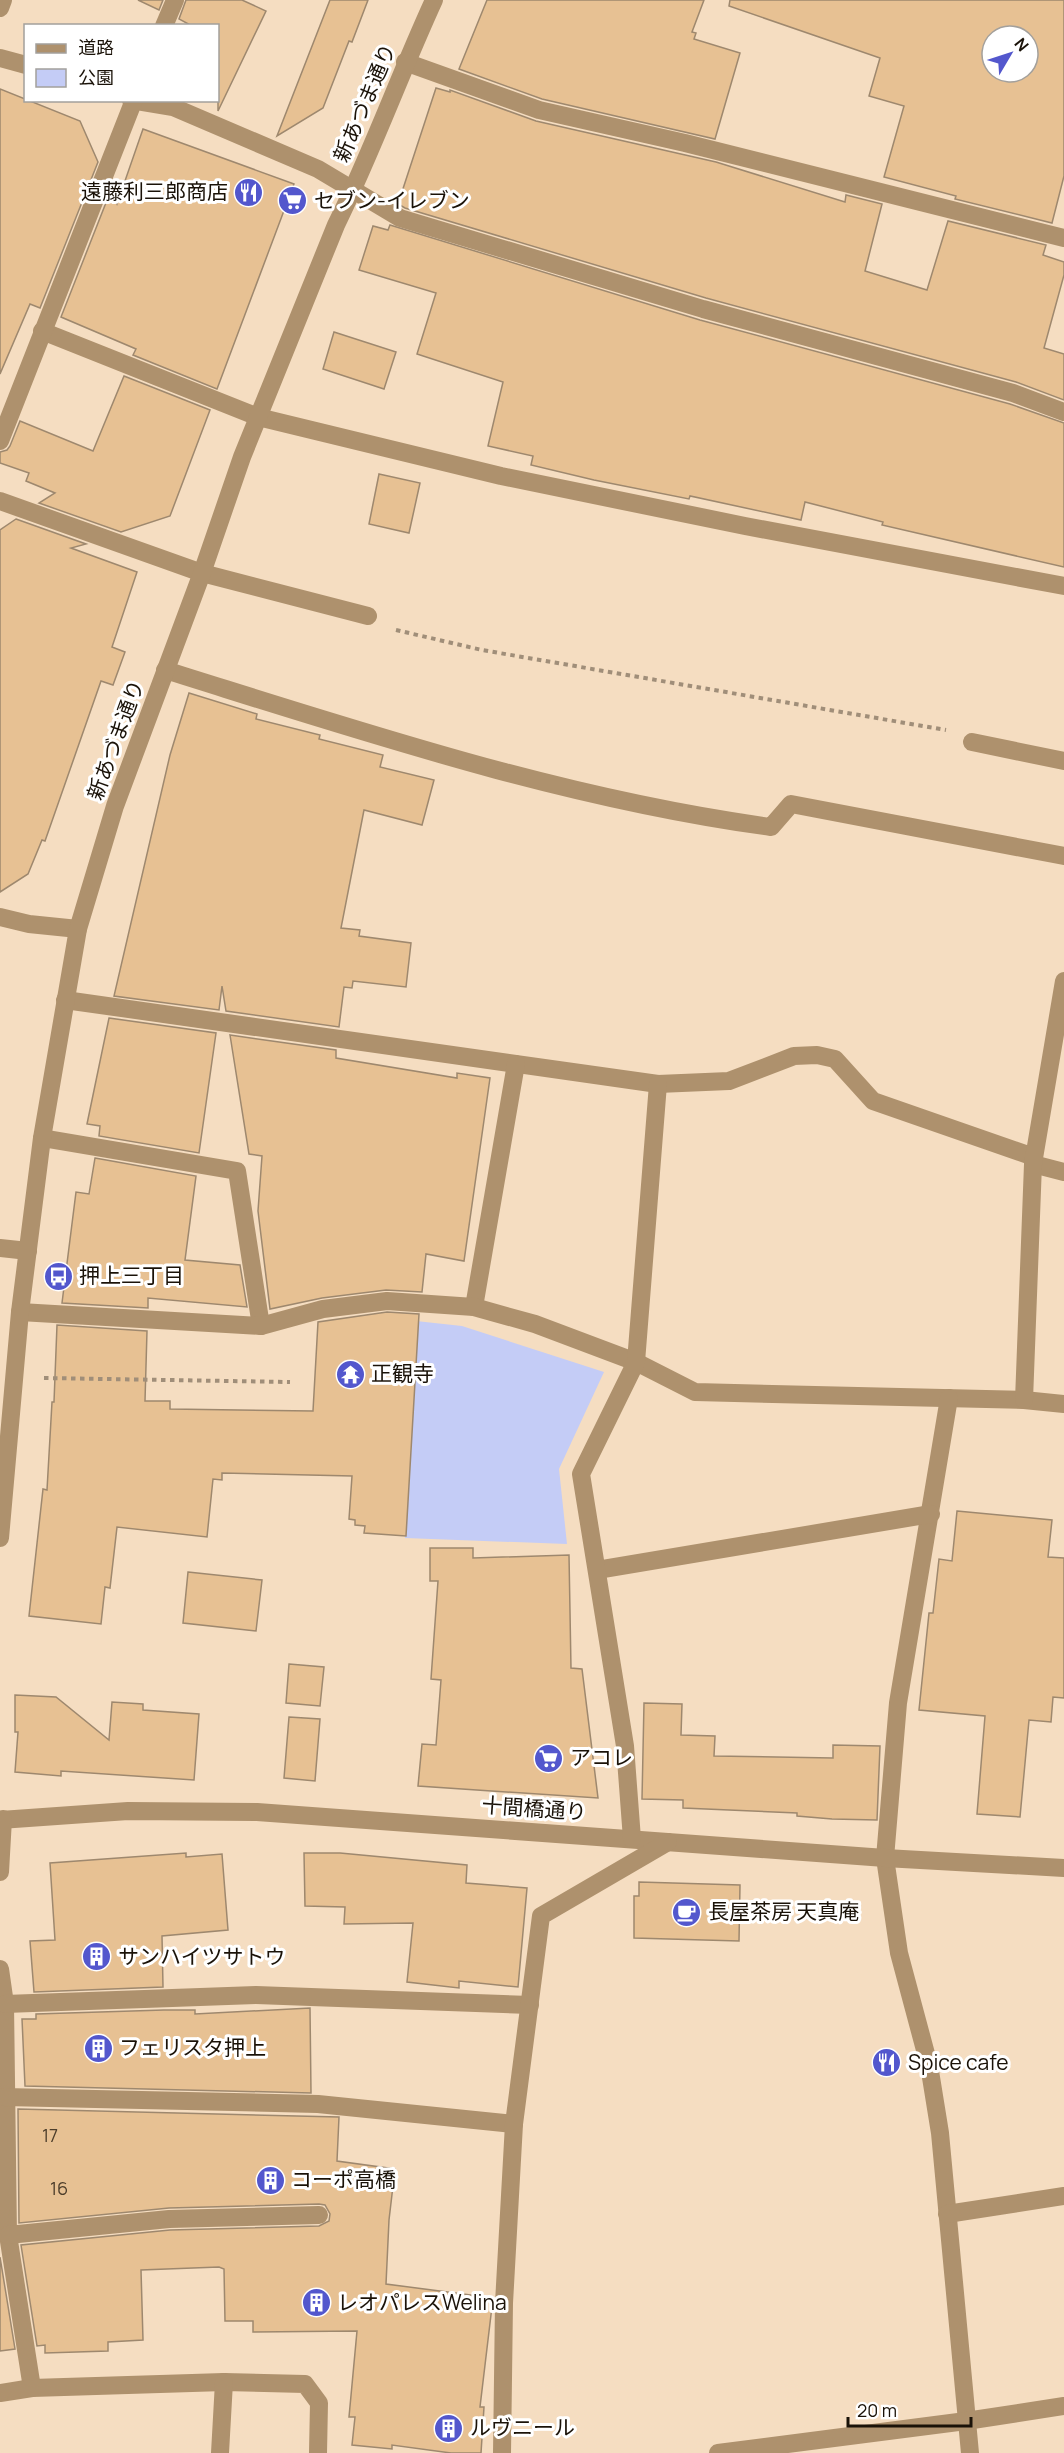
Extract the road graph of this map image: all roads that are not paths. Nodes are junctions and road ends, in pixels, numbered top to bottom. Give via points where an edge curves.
1 (3, 0) edge
2 (175, 0) edge
3 (434, 0) edge
4 (0, 8) edge
5 (166, 24) edge
6 (0, 58) edge
7 (405, 62) junction
8 (24, 64) edge
9 (133, 102) edge
10 (140, 102) edge
11 (353, 190) junction
12 (1064, 238) edge
13 (42, 331) junction
14 (1064, 412) edge
15 (258, 417) junction
16 (0, 441) edge
17 (0, 501) edge
18 (202, 573) junction
19 (1064, 586) edge
20 (369, 616) road end
21 (165, 670) junction
22 (972, 742) road end
23 (1064, 761) edge
24 (1064, 856) edge
25 (0, 917) edge
26 (78, 929) junction
27 (1064, 981) edge
28 (65, 1000) junction
29 (516, 1064) junction
30 (658, 1084) junction
31 (42, 1138) junction
32 (1034, 1160) junction
33 (1064, 1172) edge
34 (0, 1248) edge
35 (28, 1251) junction
36 (474, 1307) junction
37 (20, 1312) junction
38 (261, 1326) junction
39 (636, 1362) junction
40 (949, 1398) junction
41 (1024, 1400) junction
42 (1064, 1404) edge
43 (3, 1476) edge
44 (931, 1514) junction
45 (0, 1538) edge
46 (597, 1570) junction
47 (1, 1819) edge
48 (632, 1839) junction
49 (668, 1842) junction
50 (885, 1858) junction
51 (1064, 1868) edge
52 (0, 1872) edge
53 (0, 1969) edge
54 (5, 2004) junction
55 (530, 2005) junction
56 (4, 2097) junction
57 (514, 2124) junction
58 (1064, 2196) edge
59 (947, 2214) junction
60 (319, 2215) dead end
61 (8, 2235) junction
62 (224, 2382) junction
63 (32, 2388) junction
64 (0, 2393) edge
65 (1064, 2406) edge
66 (966, 2421) junction
67 (220, 2453) edge
68 (318, 2453) edge
69 (502, 2453) edge
70 (718, 2453) edge
71 (970, 2453) edge

1 - 4 street
2 - 5 street
3 - 7 street, 新あづま通り
6 - 8 street
7 - 11 street, 新あづま通り
7 - 12 street via 538,110
9 - 13 street
10 - 11 street via 173,107 318,169
11 - 14 street via 400,218 703,309 1013,393
11 - 15 street, 新あづま通り
13 - 15 street
13 - 16 street
15 - 18 street, 新あづま通り
15 - 19 street via 501,476
17 - 18 street
18 - 20 street
18 - 21 street, 新あづま通り
21 - 24 street via 420,749 560,786 707,818 771,826 792,804
21 - 26 street, 新あづま通り via 115,806
22 - 23 street
25 - 26 street
26 - 28 street, 新あづま通り
27 - 32 street
28 - 29 street
28 - 31 street, 新あづま通り
29 - 30 street
29 - 36 street
30 - 32 street via 729,1082 794,1056 817,1055 835,1059 873,1101
30 - 39 street
31 - 35 street, 新あづま通り
31 - 38 street via 237,1171
32 - 33 street
32 - 41 street
34 - 35 street
35 - 37 street, 新あづま通り
36 - 38 street via 387,1301 323,1309
36 - 39 street via 535,1324
37 - 38 street
37 - 43 street, 新あづま通り
39 - 40 street via 695,1392
39 - 46 street via 581,1474
40 - 41 street
40 - 44 street
41 - 42 street
43 - 45 street, 新あづま通り
44 - 46 street
44 - 50 street via 898,1703
46 - 48 street via 625,1746
47 - 48 street, 十間橋通り via 199,1810
47 - 52 street
48 - 49 street, 十間橋通り
49 - 50 street, 十間橋通り
49 - 55 street via 541,1916
50 - 51 street, 十間橋通り
50 - 59 street via 899,1953 929,2065
53 - 54 street
54 - 55 street via 256,1995
54 - 56 street
55 - 57 street
56 - 57 street via 318,2104
56 - 61 street
57 - 69 street via 504,2303
58 - 59 street
59 - 66 street
60 - 61 street via 169,2219
61 - 63 street
62 - 63 street
62 - 67 street
62 - 68 street via 305,2384 319,2403
63 - 64 street
65 - 66 street
66 - 70 street
66 - 71 street

